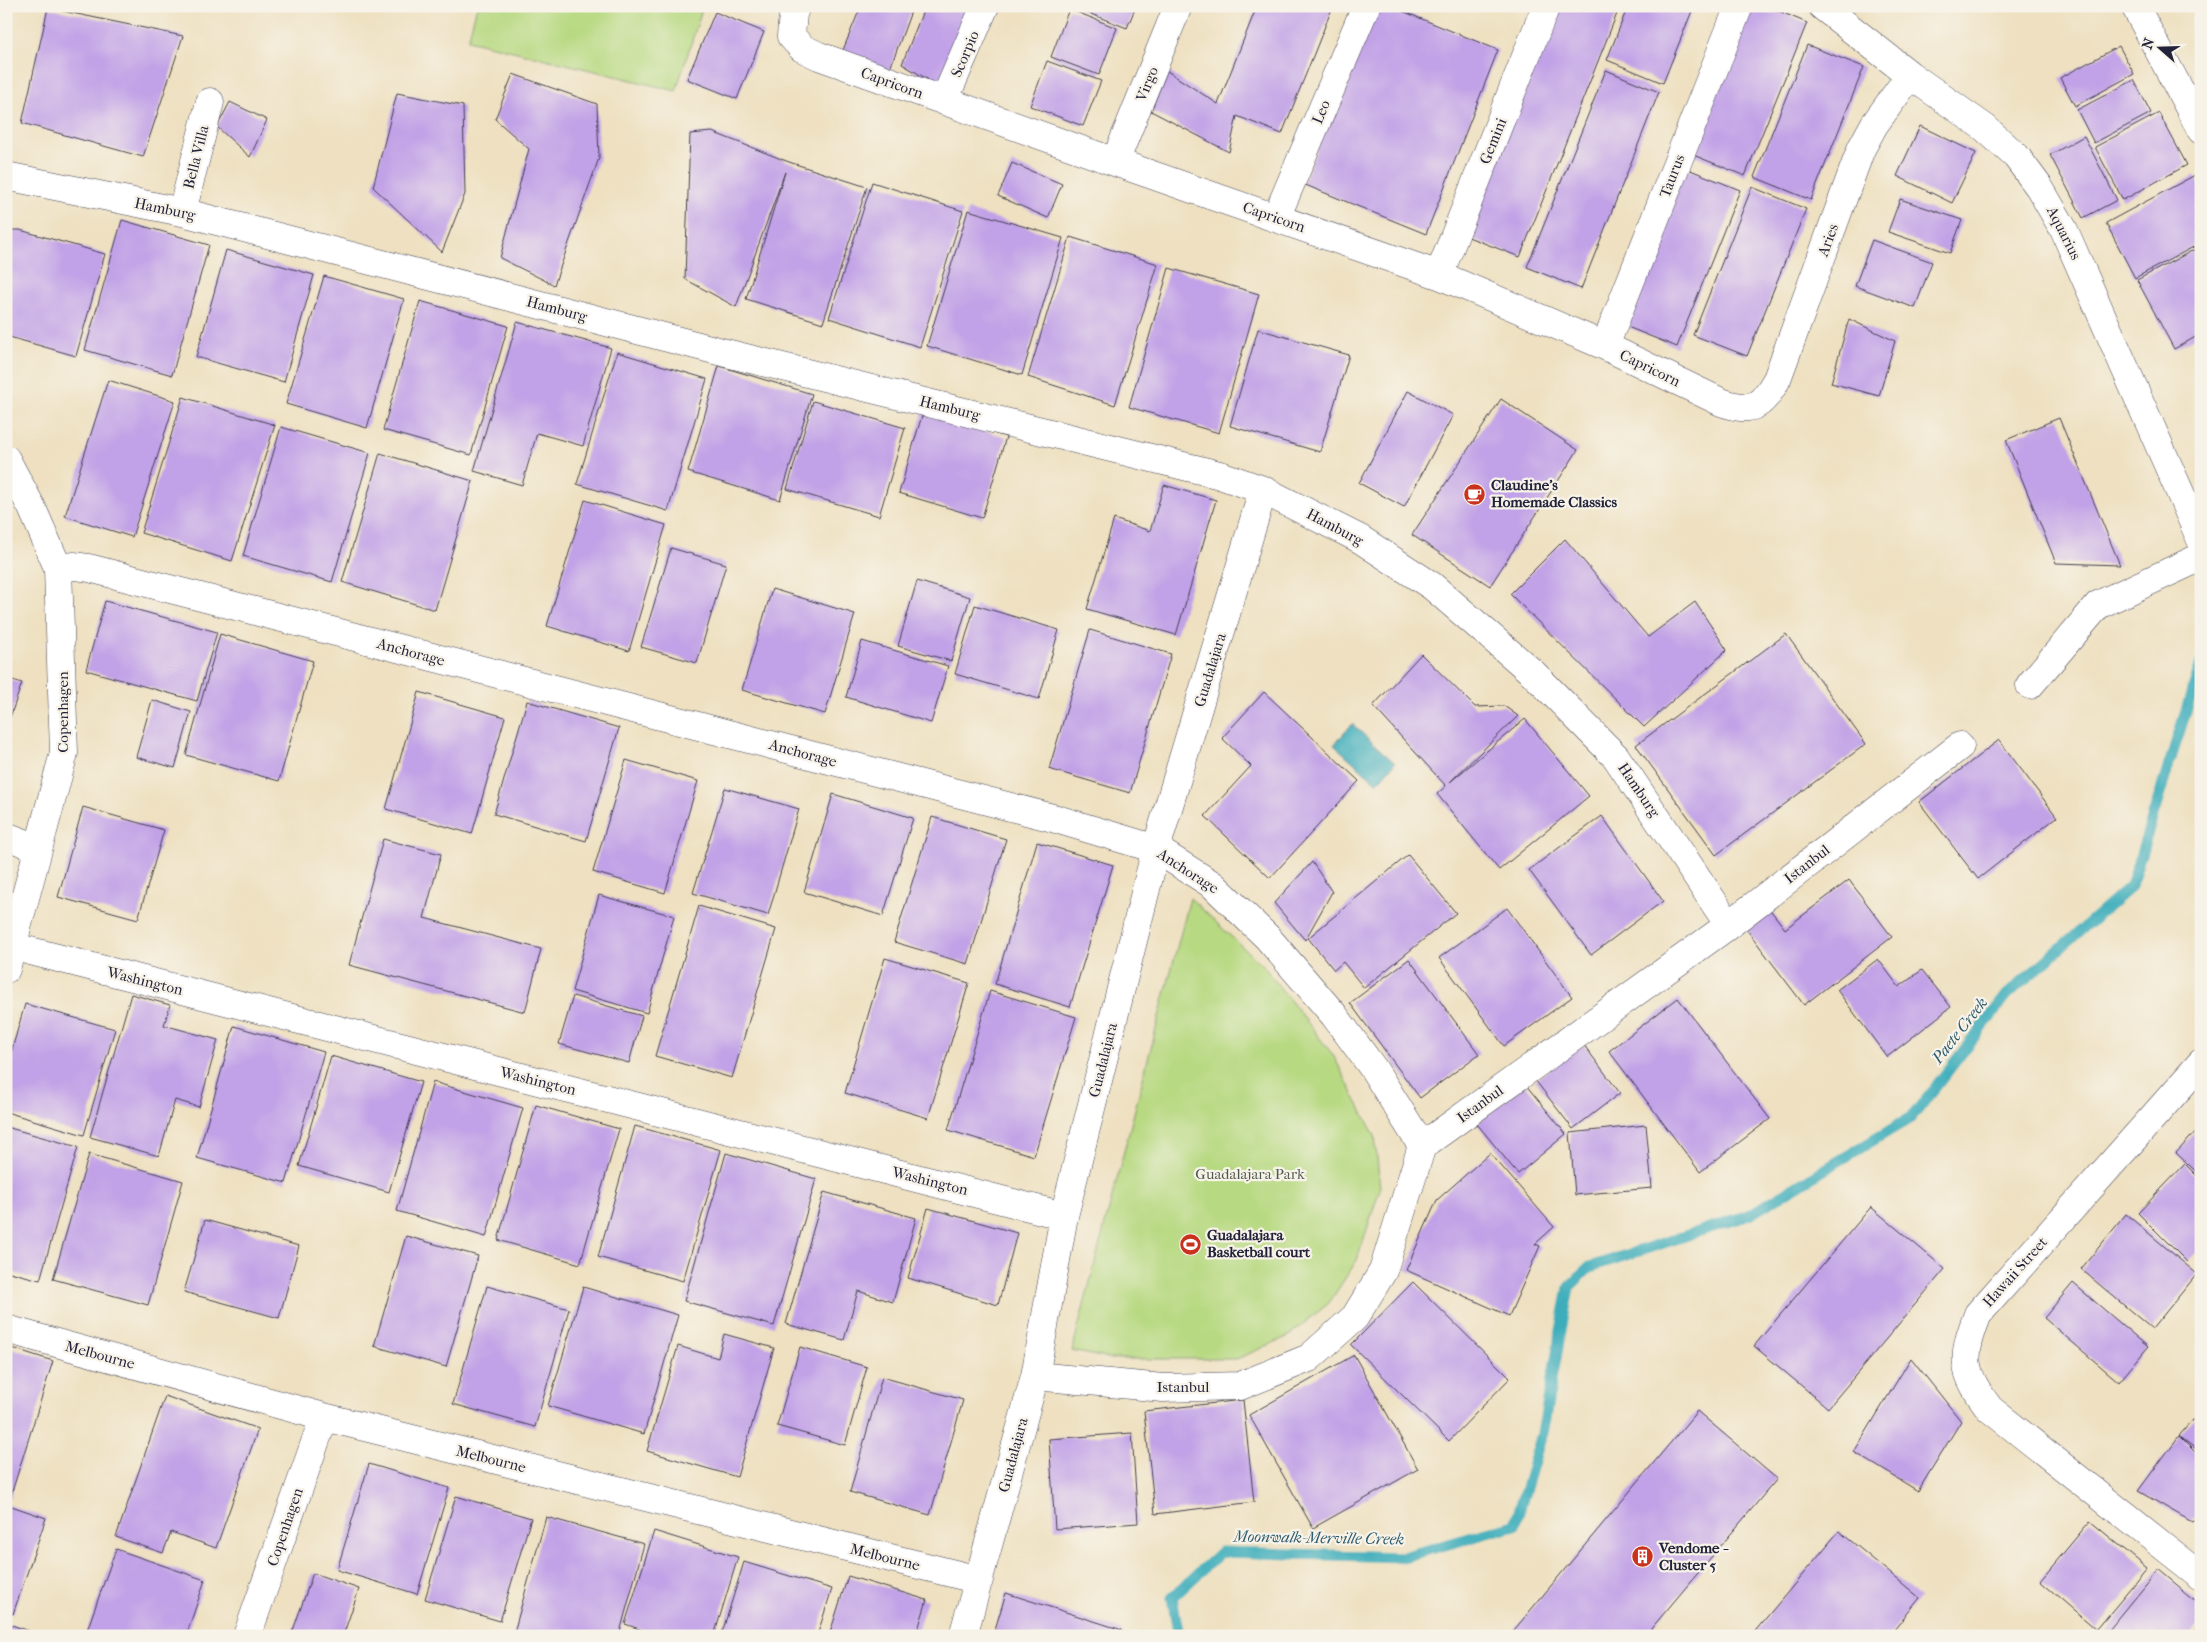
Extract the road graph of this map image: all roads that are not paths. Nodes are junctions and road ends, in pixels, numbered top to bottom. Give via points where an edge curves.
1 (796, 6) edge
2 (984, 6) edge
3 (1178, 6) edge
4 (1366, 6) edge
5 (1546, 6) edge
6 (1738, 6) edge
7 (1822, 6) edge
8 (2135, 6) edge
9 (1910, 75) junction
10 (210, 102) dead end
11 (944, 102) junction
12 (2201, 130) edge
13 (1115, 162) junction
14 (6, 176) edge
15 (182, 212) junction
16 (1276, 218) junction
17 (1439, 275) junction
18 (1605, 346) junction
19 (1754, 407) joint
20 (6, 459) edge
21 (1263, 490) junction
22 (2201, 540) edge
23 (2201, 557) edge
24 (58, 568) junction
25 (2030, 685) dead end
26 (1960, 746) dead end
27 (6, 836) edge
28 (38, 848) junction
29 (1156, 849) junction
30 (1729, 925) junction
31 (9, 958) edge
32 (2201, 1063) edge
33 (1422, 1146) junction
34 (1064, 1216) junction
35 (6, 1329) edge
36 (1035, 1376) junction
37 (324, 1418) junction
38 (2201, 1576) edge
39 (979, 1580) junction
40 (247, 1636) edge
41 (963, 1636) edge

1 - 11 street, Capricorn via 792,36 802,48
2 - 11 street, Scorpio
3 - 13 street, Virgo
4 - 16 street, Leo
5 - 17 street, Gemini
6 - 18 street, Taurus
7 - 9 street, Aquarius
8 - 12 street
9 - 19 street, Aries via 1861,149 1777,379 1766,398
9 - 22 street, Aquarius via 1985,128 2016,156 2039,187 2064,230
10 - 15 street, Bella Villa
11 - 13 street, Capricorn
13 - 16 street, Capricorn
14 - 15 street, Hamburg
15 - 21 street, Hamburg via 722,352 1220,474
16 - 17 street, Capricorn
17 - 18 street, Capricorn
18 - 19 street, Capricorn via 1721,402 1737,408
20 - 24 street, Copenhagen
21 - 29 street, Guadalajara
21 - 30 street, Hamburg via 1360,539 1432,586 1534,674 1616,757
23 - 25 street via 2098,606
24 - 28 street, Copenhagen via 64,753
24 - 29 street, Anchorage via 90,568 1053,818
26 - 30 street, Istanbul
27 - 28 street
28 - 31 street, Copenhagen
29 - 33 street, Anchorage via 1213,885 1267,937 1334,1015 1373,1068
29 - 34 street, Guadalajara
30 - 33 street, Istanbul
31 - 34 street, Washington
32 - 38 street, Hawaii Street via 1978,1314 1969,1338 1965,1363 1973,1388 1990,1409
33 - 36 street, Istanbul via 1383,1271 1355,1317 1309,1358 1240,1386 1163,1388
34 - 36 street, Guadalajara
35 - 37 street, Melbourne
36 - 39 street, Guadalajara
37 - 39 street, Melbourne
37 - 40 street, Copenhagen
39 - 41 street, Guadalajara

